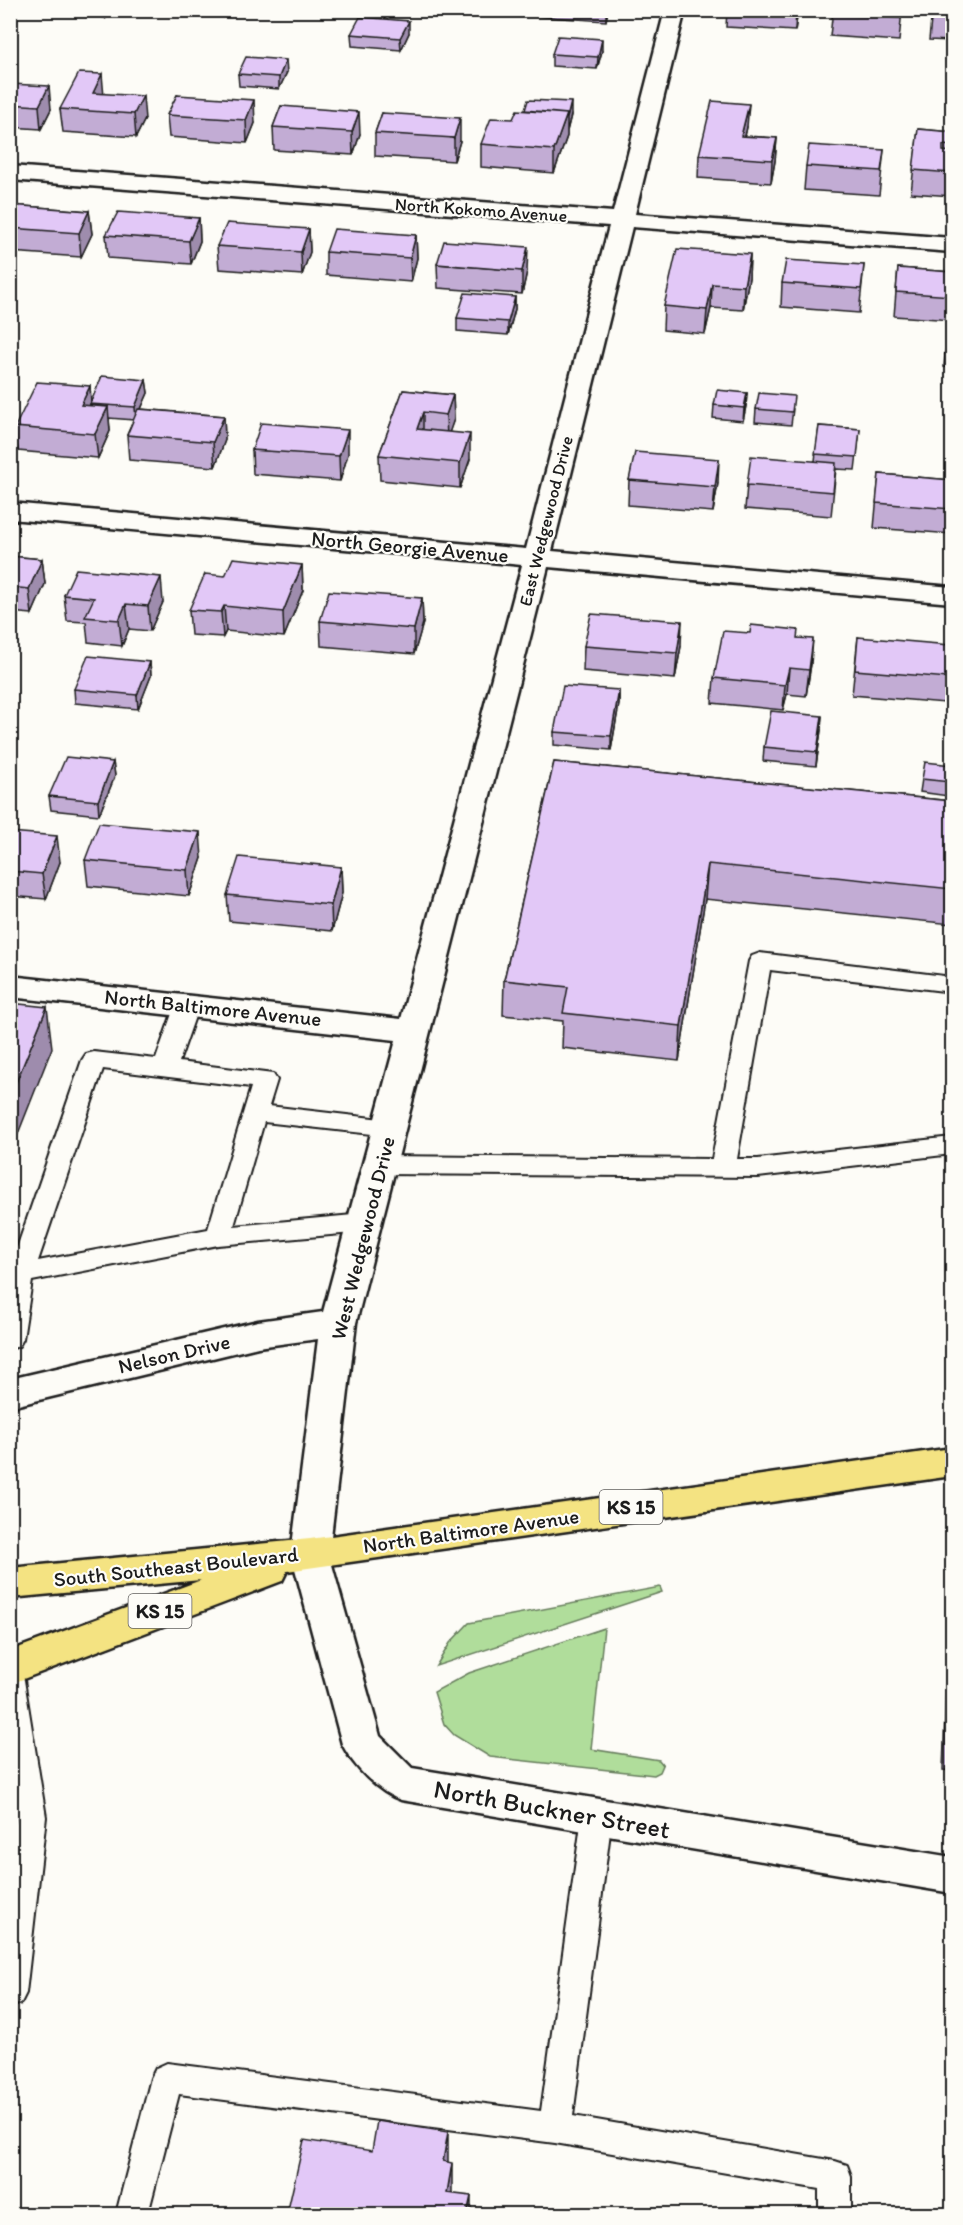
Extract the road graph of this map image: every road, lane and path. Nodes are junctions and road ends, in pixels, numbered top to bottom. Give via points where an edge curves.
1 (675, 10) edge
2 (10, 173) edge
3 (622, 220) junction
4 (952, 245) edge
5 (10, 511) edge
6 (537, 559) junction
7 (952, 596) edge
8 (952, 985) edge
9 (10, 986) edge
10 (187, 1005) junction
11 (415, 1031) junction
12 (165, 1068) junction
13 (255, 1113) junction
14 (390, 1128) junction
15 (952, 1146) edge
16 (379, 1165) junction
17 (723, 1168) junction
18 (364, 1223) junction
19 (218, 1236) junction
20 (21, 1274) junction
21 (338, 1323) junction
22 (10, 1339) edge
23 (10, 1393) edge
24 (952, 1462) edge
25 (310, 1554) junction
26 (10, 1583) edge
27 (10, 1668) edge
28 (10, 1680) edge
29 (597, 1817) junction
30 (952, 1875) edge
31 (10, 1993) edge
32 (555, 2128) junction
33 (132, 2214) edge
34 (835, 2214) edge

1 - 3 street, East Wedgewood Drive
2 - 3 street, North Kokomo Avenue
3 - 4 street, North Kokomo Avenue
3 - 6 street, East Wedgewood Drive
5 - 6 street, North Georgie Avenue
6 - 7 street, North Georgie Avenue
6 - 11 street, East Wedgewood Drive
8 - 17 lane via 760,961
9 - 10 street, North Baltimore Avenue
10 - 11 street, North Baltimore Avenue
10 - 12 lane
11 - 14 street, West Wedgewood Drive
12 - 13 lane via 265,1080
12 - 20 lane via 94,1060
13 - 14 lane
13 - 19 lane
14 - 16 street, West Wedgewood Drive
15 - 17 lane via 758,1168
16 - 17 lane
16 - 18 street, West Wedgewood Drive
18 - 19 lane
18 - 21 street, West Wedgewood Drive
19 - 20 lane
20 - 22 lane
21 - 23 street, Nelson Drive via 258,1334
21 - 25 street, West Wedgewood Drive
24 - 25 main road, North Baltimore Avenue / KS 15
25 - 26 main road, South Southeast Boulevard / KS 15
25 - 27 main road, South Southeast Boulevard / KS 15
25 - 29 street, North Buckner Street via 362,1744 401,1784
28 - 31 lane via 31,1817
29 - 30 street, North Buckner Street
29 - 32 lane
32 - 33 lane via 167,2078
32 - 34 lane via 835,2176

